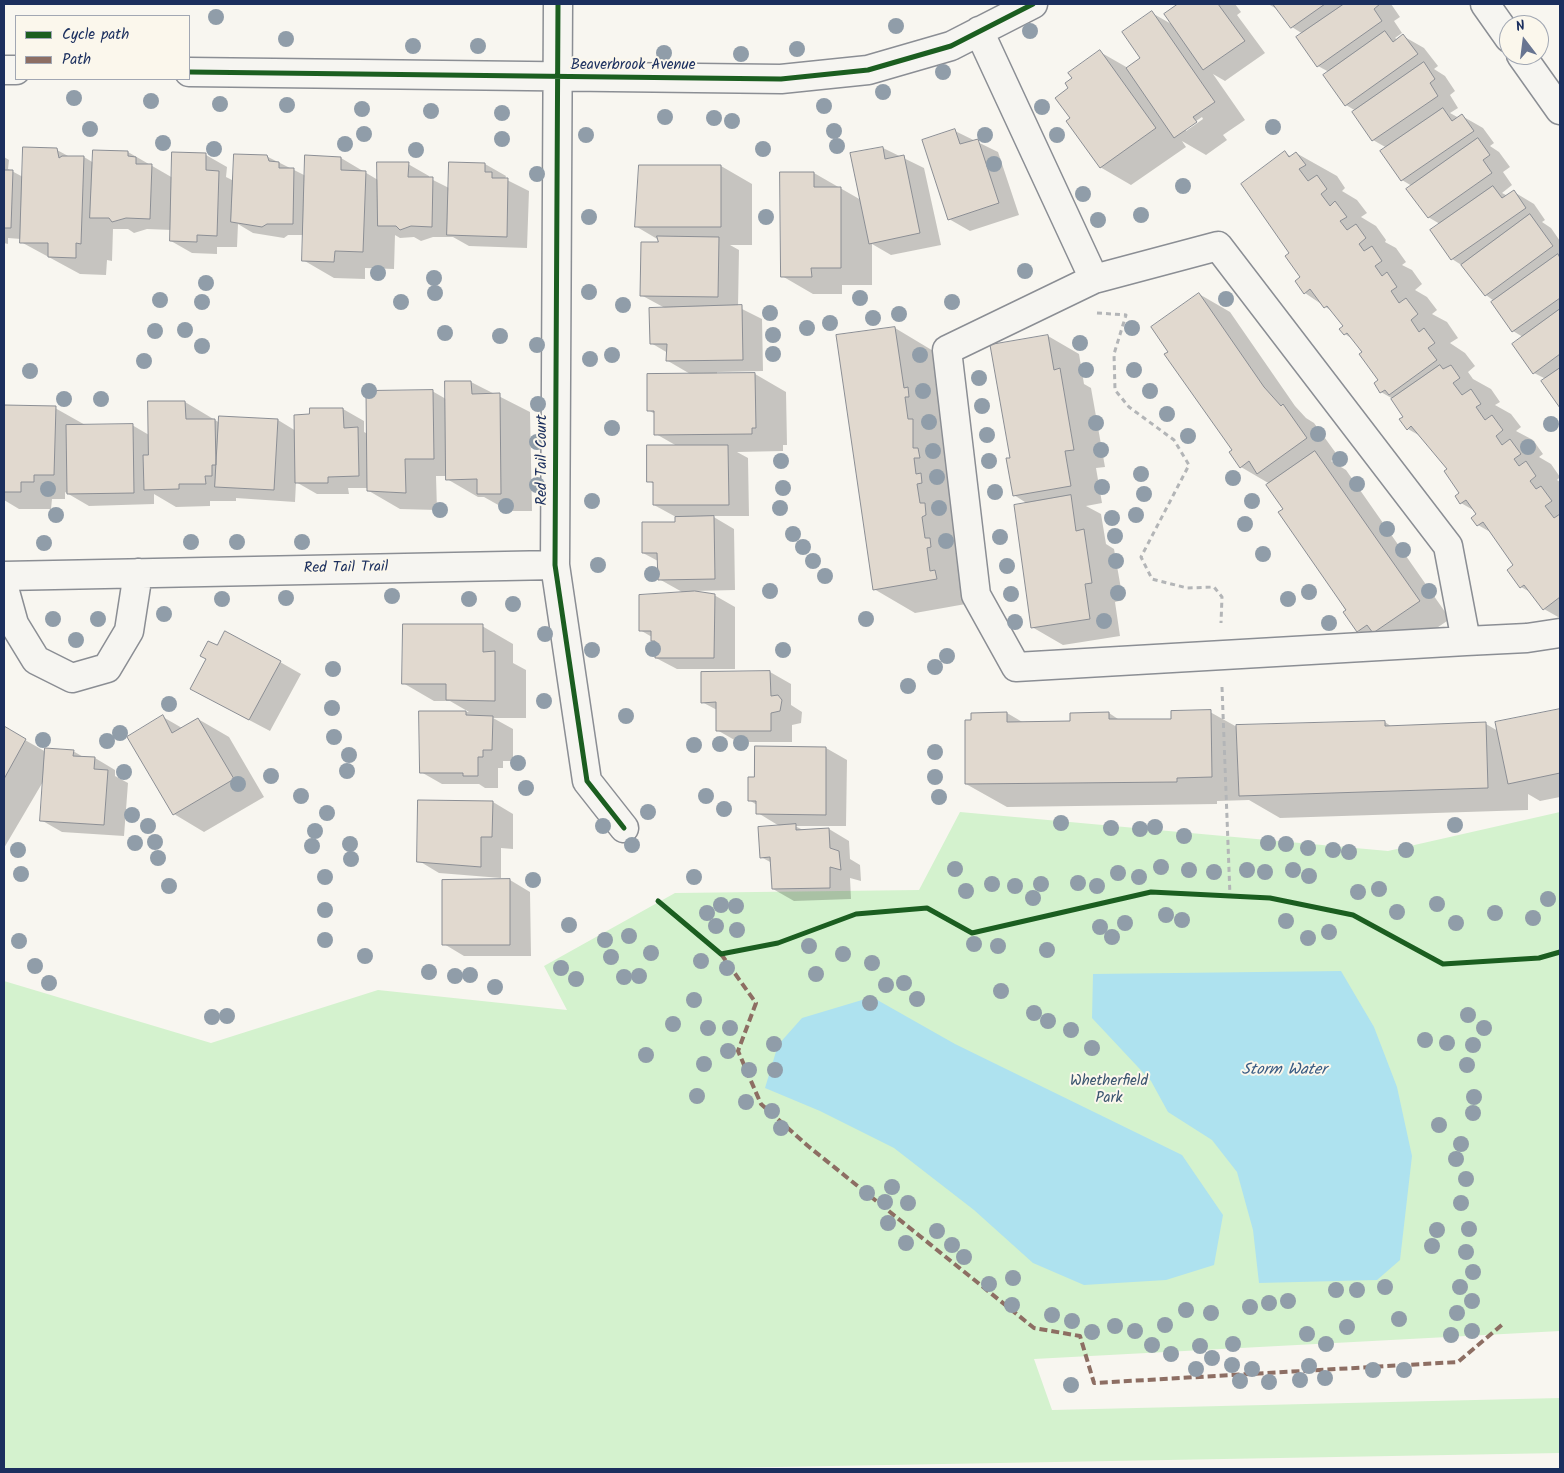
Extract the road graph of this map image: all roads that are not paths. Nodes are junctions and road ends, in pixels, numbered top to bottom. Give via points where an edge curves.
1 (558, 4) edge
2 (1033, 4) edge
3 (1485, 4) edge
4 (1499, 24) edge
5 (980, 31) junction
6 (1528, 65) edge
7 (190, 72) edge
8 (558, 78) junction
9 (1560, 110) edge
10 (1084, 284) junction
11 (555, 565) junction
12 (138, 573) junction
13 (4, 576) edge
14 (4, 588) edge
15 (1560, 633) edge
16 (1466, 641) junction
17 (624, 828) dead end

1 - 8 street, Red Tail Court
2 - 5 street, Beaverbrook Avenue
3 - 4 street
5 - 8 street, Beaverbrook Avenue via 951,46 868,70 781,79
5 - 10 street
6 - 9 street
7 - 8 street, Beaverbrook Avenue
8 - 11 street, Red Tail Court
10 - 16 street via 1218,246 1448,546
10 - 16 street via 946,350 976,595 1016,667
11 - 12 street, Red Tail Trail
11 - 17 street, Red Tail Court via 587,781
12 - 13 street, Red Tail Trail
12 - 14 street via 129,631 107,668 72,678 36,660 14,624
15 - 16 street

